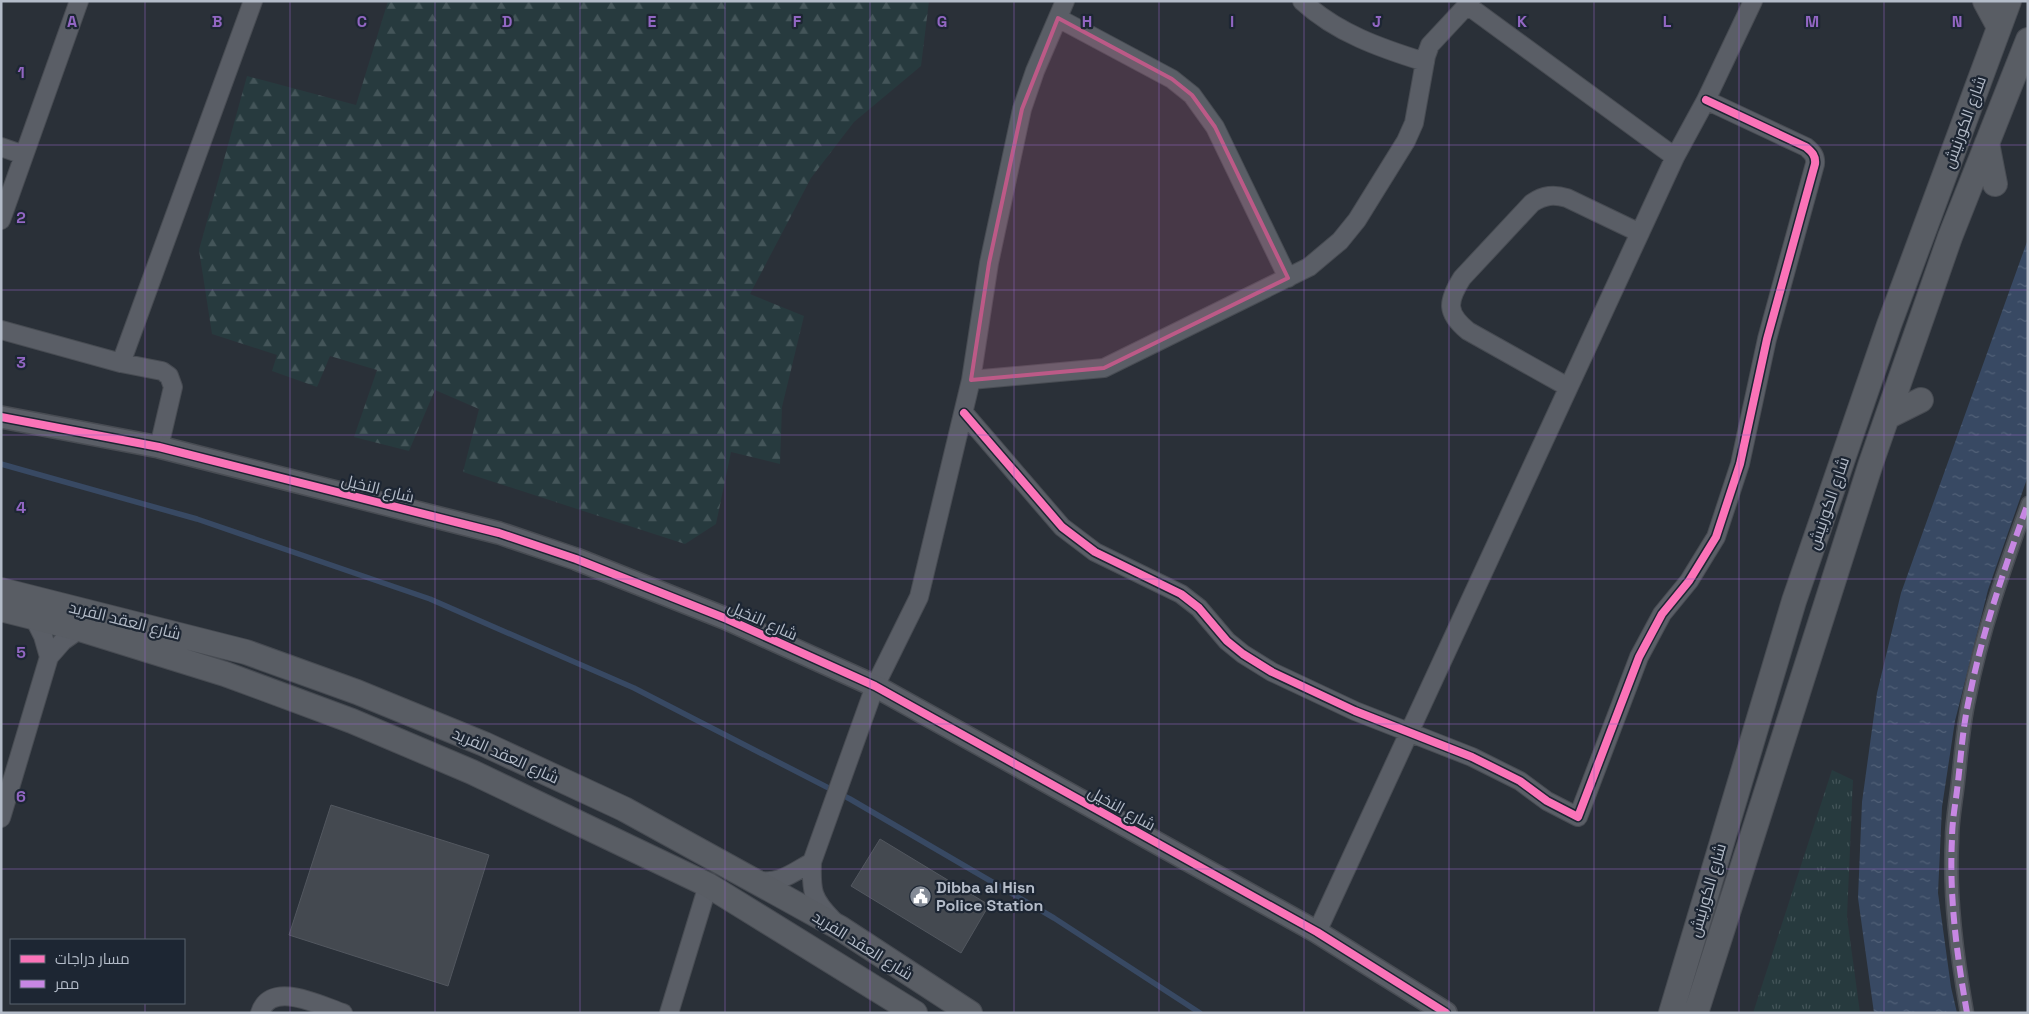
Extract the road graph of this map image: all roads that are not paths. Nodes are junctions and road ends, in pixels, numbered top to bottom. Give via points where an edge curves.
1 (79, 1) edge
2 (253, 1) edge
3 (1065, 1) edge
4 (1302, 1) edge
5 (1753, 1) edge
6 (1985, 1) edge
7 (2009, 1) edge
8 (1469, 3) edge
9 (1058, 18) junction
10 (1999, 26) junction
11 (2028, 40) edge
12 (1424, 62) junction
13 (1706, 100) junction
14 (1987, 143) junction
15 (1, 147) edge
16 (24, 155) junction
17 (1675, 157) junction
18 (1995, 184) dead end
19 (1, 220) edge
20 (1640, 233) junction
21 (1288, 278) junction
22 (1, 330) edge
23 (121, 363) junction
24 (971, 380) junction
25 (1568, 387) junction
26 (1921, 400) dead end
27 (964, 413) junction
28 (1, 417) edge
29 (1887, 417) junction
30 (159, 447) junction
31 (2028, 503) edge
32 (1, 590) edge
33 (1, 609) edge
34 (33, 616) junction
35 (80, 629) junction
36 (49, 657) junction
37 (876, 686) junction
38 (1410, 733) junction
39 (1, 818) edge
40 (812, 862) junction
41 (746, 876) junction
42 (708, 885) junction
43 (840, 928) junction
44 (1318, 932) junction
45 (912, 1012) edge
46 (260, 1013) edge
47 (343, 1013) edge
48 (668, 1013) edge
49 (970, 1013) edge
50 (1446, 1013) edge
51 (1671, 1013) edge
52 (1696, 1013) edge
53 (1967, 1013) edge

1 - 16 street
2 - 23 street
3 - 9 street
4 - 12 street via 1318,16 1349,34
5 - 13 street
6 - 10 main road
7 - 10 main road, شارع الكورنيش
8 - 12 street via 1430,45
8 - 17 street
9 - 21 street via 1172,79 1198,101 1235,164
9 - 24 street via 1022,109 989,262
10 - 51 main road, شارع الكورنيش via 1889,325 1794,601
11 - 14 main road, شارع الكورنيش
12 - 21 street via 1414,122 1406,141 1357,220 1340,241 1309,267
13 - 17 street
13 - 38 street via 1806,147 1816,159 1768,339 1740,464 1716,537 1662,614 1639,657 1578,817 1547,801 1520,781 1472,757
14 - 18 main road
14 - 29 main road, شارع الكورنيش via 1950,237
15 - 16 street
16 - 19 street
17 - 20 street
20 - 25 street
20 - 25 street via 1559,195 1541,197 1519,216 1454,291 1450,301 1452,314 1468,332
21 - 24 street via 1104,368
22 - 23 street
23 - 30 street via 162,371 169,376 173,386
24 - 27 street
25 - 38 street
26 - 29 main road
27 - 37 street via 919,598
27 - 38 street via 1042,506 1080,542 1181,594 1199,608 1227,641 1272,672 1354,711
28 - 30 street, شارع النخيل
29 - 52 main road, شارع الكورنيش
30 - 37 street, شارع النخيل via 499,532 727,619
31 - 53 street via 1984,638 1969,700 1960,765 1952,839 1953,905
32 - 41 main road, شارع العقد الفريد via 246,652 357,692 484,744 624,809
33 - 34 main road, شارع العقد الفريد
34 - 35 main road, شارع العقد الفريد
34 - 36 street via 44,636
35 - 36 street
35 - 42 main road, شارع العقد الفريد via 225,674 352,721 472,772
36 - 39 street
37 - 40 street
37 - 44 street, شارع النخيل
38 - 44 street
40 - 41 street via 779,880 764,883
40 - 43 street via 811,888 824,911
41 - 43 main road, شارع العقد الفريد
42 - 45 main road, شارع العقد الفريد
42 - 48 street
43 - 49 main road, شارع العقد الفريد
44 - 50 street, شارع النخيل
46 - 47 street via 271,999 284,995

